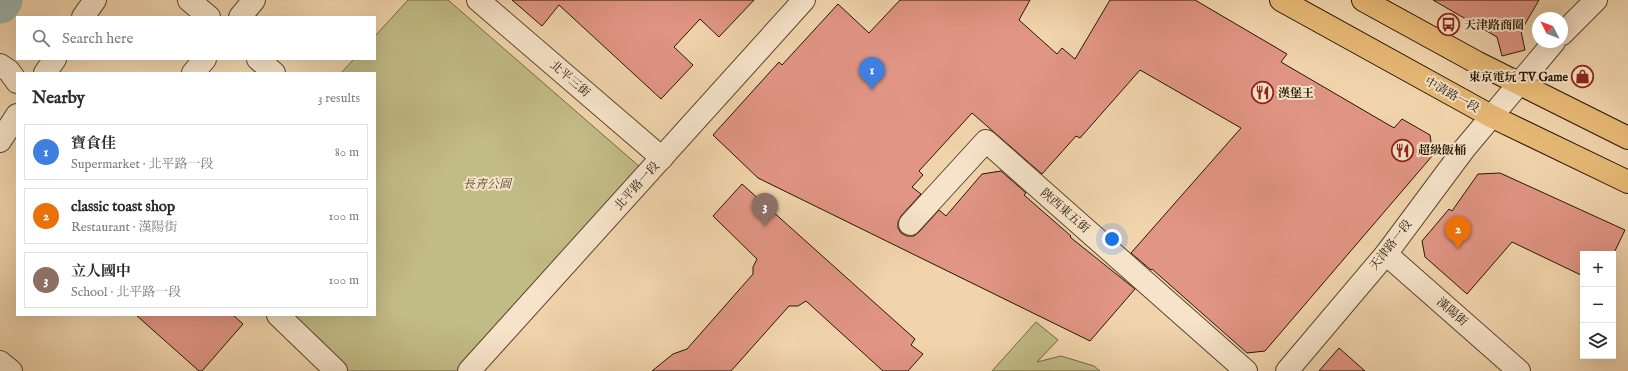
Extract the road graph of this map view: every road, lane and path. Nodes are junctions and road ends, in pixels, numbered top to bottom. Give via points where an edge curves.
1 (95, 0) edge
2 (189, 0) edge
3 (254, 0) edge
4 (478, 0) edge
5 (1281, 0) edge
6 (1363, 0) edge
7 (1596, 0) edge
8 (795, 3) edge
9 (84, 16) edge
10 (208, 16) edge
11 (241, 16) edge
12 (1568, 28) edge
13 (1549, 48) edge
14 (54, 60) edge
15 (204, 60) edge
16 (259, 60) edge
17 (46, 72) edge
18 (194, 72) edge
19 (273, 72) edge
20 (1519, 84) junction
21 (1491, 116) junction
22 (16, 117) edge
23 (1628, 138) edge
24 (0, 141) edge
25 (662, 158) junction
26 (1628, 182) edge
27 (910, 224) dead end
28 (1386, 254) junction
29 (279, 316) edge
30 (0, 362) edge
31 (11, 371) edge
32 (336, 371) edge
33 (469, 371) edge
34 (1246, 371) edge
35 (1287, 371) edge
36 (1519, 371) edge

1 - 9 street
2 - 10 street
3 - 11 street
4 - 25 street, 北平三街
5 - 21 main road, 中清路一段
6 - 20 main road
7 - 12 street
8 - 25 street, 北平路一段
13 - 20 street, 天津路一段
14 - 17 street
15 - 18 street
16 - 19 street
20 - 21 street, 天津路一段
20 - 23 main road
21 - 26 main road, 中清路一段
21 - 28 street, 天津路一段
22 - 24 street
25 - 33 street, 北平路一段
27 - 34 street, 陝西東五街 via 986,141
28 - 35 street, 天津路一段
28 - 36 street, 漢陽街
29 - 32 street
30 - 31 street

